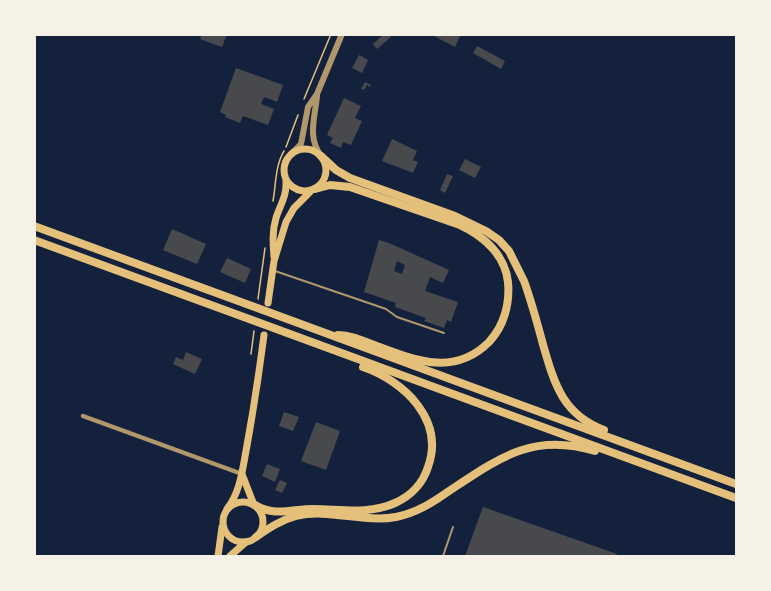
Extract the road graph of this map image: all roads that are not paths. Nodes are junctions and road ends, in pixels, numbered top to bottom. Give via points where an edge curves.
1 (342, 34) edge
2 (318, 92) junction
3 (292, 153) junction
4 (321, 156) junction
5 (285, 178) junction
6 (315, 189) junction
7 (34, 226) edge
8 (34, 240) edge
9 (274, 261) junction
10 (272, 271) junction
11 (268, 303) dead end
12 (324, 333) junction
13 (444, 333) dead end
14 (264, 335) dead end
15 (305, 340) junction
16 (83, 416) dead end
17 (646, 451) junction
18 (242, 474) junction
19 (694, 482) junction
20 (736, 484) edge
21 (736, 498) edge
22 (255, 505) junction
23 (227, 509) junction
24 (223, 518) junction
25 (453, 526) dead end
26 (253, 539) junction
27 (218, 556) edge
28 (230, 556) edge
29 (443, 556) edge

1 - 2 street
2 - 3 street via 308,107 301,144
2 - 4 street via 312,135
3 - 4 main road via 306,149
3 - 5 main road via 285,165
4 - 6 main road via 326,173
4 - 17 highway via 350,178 462,219 499,240 521,273 565,402 587,422 631,440
5 - 6 main road via 298,190
5 - 9 main road via 286,193 273,234
6 - 9 main road via 289,214
6 - 12 highway via 330,185 350,187 466,228 493,249 508,282 507,310 498,330 477,352 459,360 421,362 351,337
7 - 12 highway
8 - 15 highway
9 - 10 main road
10 - 11 main road
10 - 13 lane
12 - 17 highway
14 - 18 main road
15 - 19 highway
15 - 22 highway via 328,354 384,376 412,397 430,429 429,466 413,491 381,508 278,513
16 - 18 street
17 - 20 highway
18 - 22 main road
18 - 23 main road via 236,496
19 - 21 highway
19 - 26 highway via 583,448 543,444 504,456 410,513 377,519 303,515 278,523
22 - 23 main road via 239,502
22 - 26 main road via 263,520 262,529
23 - 24 main road
24 - 26 main road via 229,536 238,541
24 - 27 main road
25 - 29 lane
26 - 28 main road

